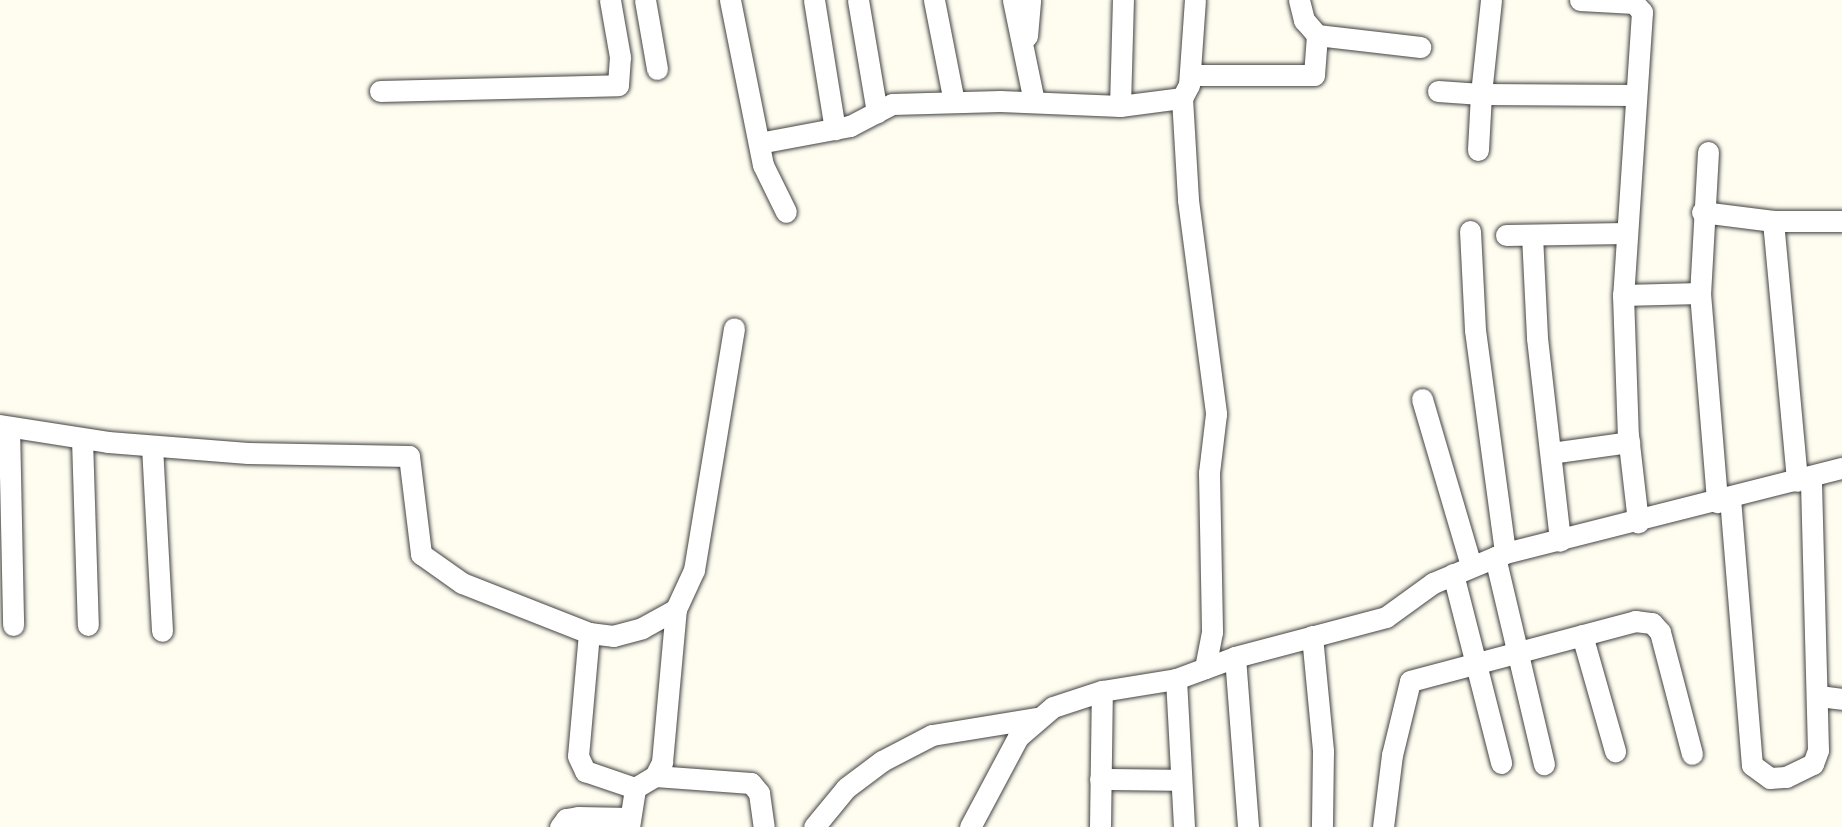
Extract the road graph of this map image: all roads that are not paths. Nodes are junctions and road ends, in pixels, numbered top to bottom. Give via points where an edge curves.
1 (610, 0) edge
2 (645, 0) edge
3 (730, 0) edge
4 (814, 0) edge
5 (858, 0) edge
6 (934, 0) edge
7 (1013, 0) edge
8 (1030, 0) edge
9 (1123, 0) edge
10 (1195, 0) edge
11 (1299, 0) edge
12 (1491, 0) edge
13 (1580, 0) edge
14 (1317, 35) junction
15 (1420, 47) dead end
16 (1025, 60) junction
17 (657, 69) dead end
18 (1190, 75) junction
19 (380, 91) dead end
20 (1438, 91) dead end
21 (1481, 94) junction
22 (1635, 95) junction
23 (1182, 98) junction
24 (1034, 101) junction
25 (954, 102) junction
26 (1120, 106) junction
27 (877, 112) junction
28 (835, 129) junction
29 (759, 143) junction
30 (1478, 150) dead end
31 (1708, 152) dead end
32 (786, 212) dead end
33 (1702, 212) junction
34 (1773, 221) junction
35 (1842, 221) edge
36 (1470, 231) dead end
37 (1625, 233) junction
38 (1506, 235) dead end
39 (1533, 235) junction
40 (1700, 292) junction
41 (1623, 295) junction
42 (734, 328) dead end
43 (1422, 399) dead end
44 (5, 426) edge
45 (82, 439) junction
46 (1629, 442) junction
47 (152, 446) junction
48 (1551, 453) junction
49 (1842, 468) edge
50 (1804, 479) junction
51 (1723, 500) junction
52 (1638, 522) junction
53 (1560, 541) junction
54 (1500, 555) junction
55 (1462, 569) junction
56 (676, 609) junction
57 (13, 625) dead end
58 (88, 625) dead end
59 (162, 631) dead end
60 (589, 633) junction
61 (1582, 635) junction
62 (1312, 636) junction
63 (1515, 653) junction
64 (1235, 657) junction
65 (1473, 662) junction
66 (1204, 668) junction
67 (1176, 679) junction
68 (1102, 691) junction
69 (1819, 696) junction
70 (1842, 699) edge
71 (1036, 718) junction
72 (1615, 751) dead end
73 (1692, 754) dead end
74 (1501, 763) dead end
75 (1545, 764) dead end
76 (655, 776) junction
77 (1100, 779) junction
78 (1181, 780) junction
79 (635, 788) junction
80 (630, 822) edge
81 (560, 827) edge
82 (764, 827) edge
83 (813, 827) edge
84 (970, 827) edge
85 (1100, 827) edge
86 (1184, 827) edge
87 (1248, 827) edge
88 (1323, 827) edge
89 (1383, 827) edge

1 - 19 street via 620,57 618,86
2 - 17 street
3 - 29 street
4 - 28 street
5 - 27 street
6 - 25 street
7 - 16 street
8 - 16 street
9 - 26 street
10 - 18 street
11 - 14 street via 1304,20
12 - 21 street
13 - 22 street via 1640,6
14 - 15 street
14 - 18 street via 1314,75
16 - 24 street
18 - 23 street
20 - 21 street
21 - 22 street
21 - 30 street
22 - 37 street
23 - 26 street
23 - 66 street via 1188,200 1216,414 1209,473 1212,632
24 - 25 street
24 - 26 street
25 - 27 street via 892,104
27 - 28 street
28 - 29 street
29 - 32 street via 763,165
31 - 33 street
33 - 34 street
33 - 40 street
34 - 35 street
34 - 50 street
36 - 54 street via 1475,330
37 - 39 street
37 - 41 street
38 - 39 street
39 - 48 street via 1537,338
40 - 41 street
40 - 51 street
41 - 46 street
42 - 56 street via 694,570
43 - 55 street
44 - 45 street
44 - 57 street
45 - 47 street
45 - 58 street
46 - 48 street
46 - 52 street
47 - 59 street
47 - 60 street via 248,453 409,456 421,554 462,583
48 - 53 street
49 - 50 street
50 - 51 street
50 - 69 street
51 - 52 street
51 - 69 street via 1752,765 1758,773 1786,777 1813,764 1818,750
52 - 53 street
53 - 54 street
54 - 55 street
54 - 63 street
55 - 62 street via 1386,617
55 - 65 street
56 - 60 street via 642,628 613,636
56 - 76 street via 662,762
60 - 79 street via 578,756 585,771
61 - 63 street
61 - 72 street
61 - 73 street via 1635,621 1652,623 1660,632
62 - 64 street
62 - 88 street via 1323,751
63 - 65 street
63 - 75 street
64 - 66 street
64 - 87 street
65 - 74 street
65 - 89 street via 1416,678 1406,686
66 - 67 street
67 - 68 street
67 - 78 street
68 - 71 street
68 - 77 street
69 - 70 street
71 - 83 street via 932,735 882,761 846,788
71 - 84 street via 1018,737
76 - 79 street
76 - 82 street via 751,783 759,793
77 - 78 street
77 - 85 street
78 - 86 street
79 - 80 street
80 - 81 street via 578,817 566,819

